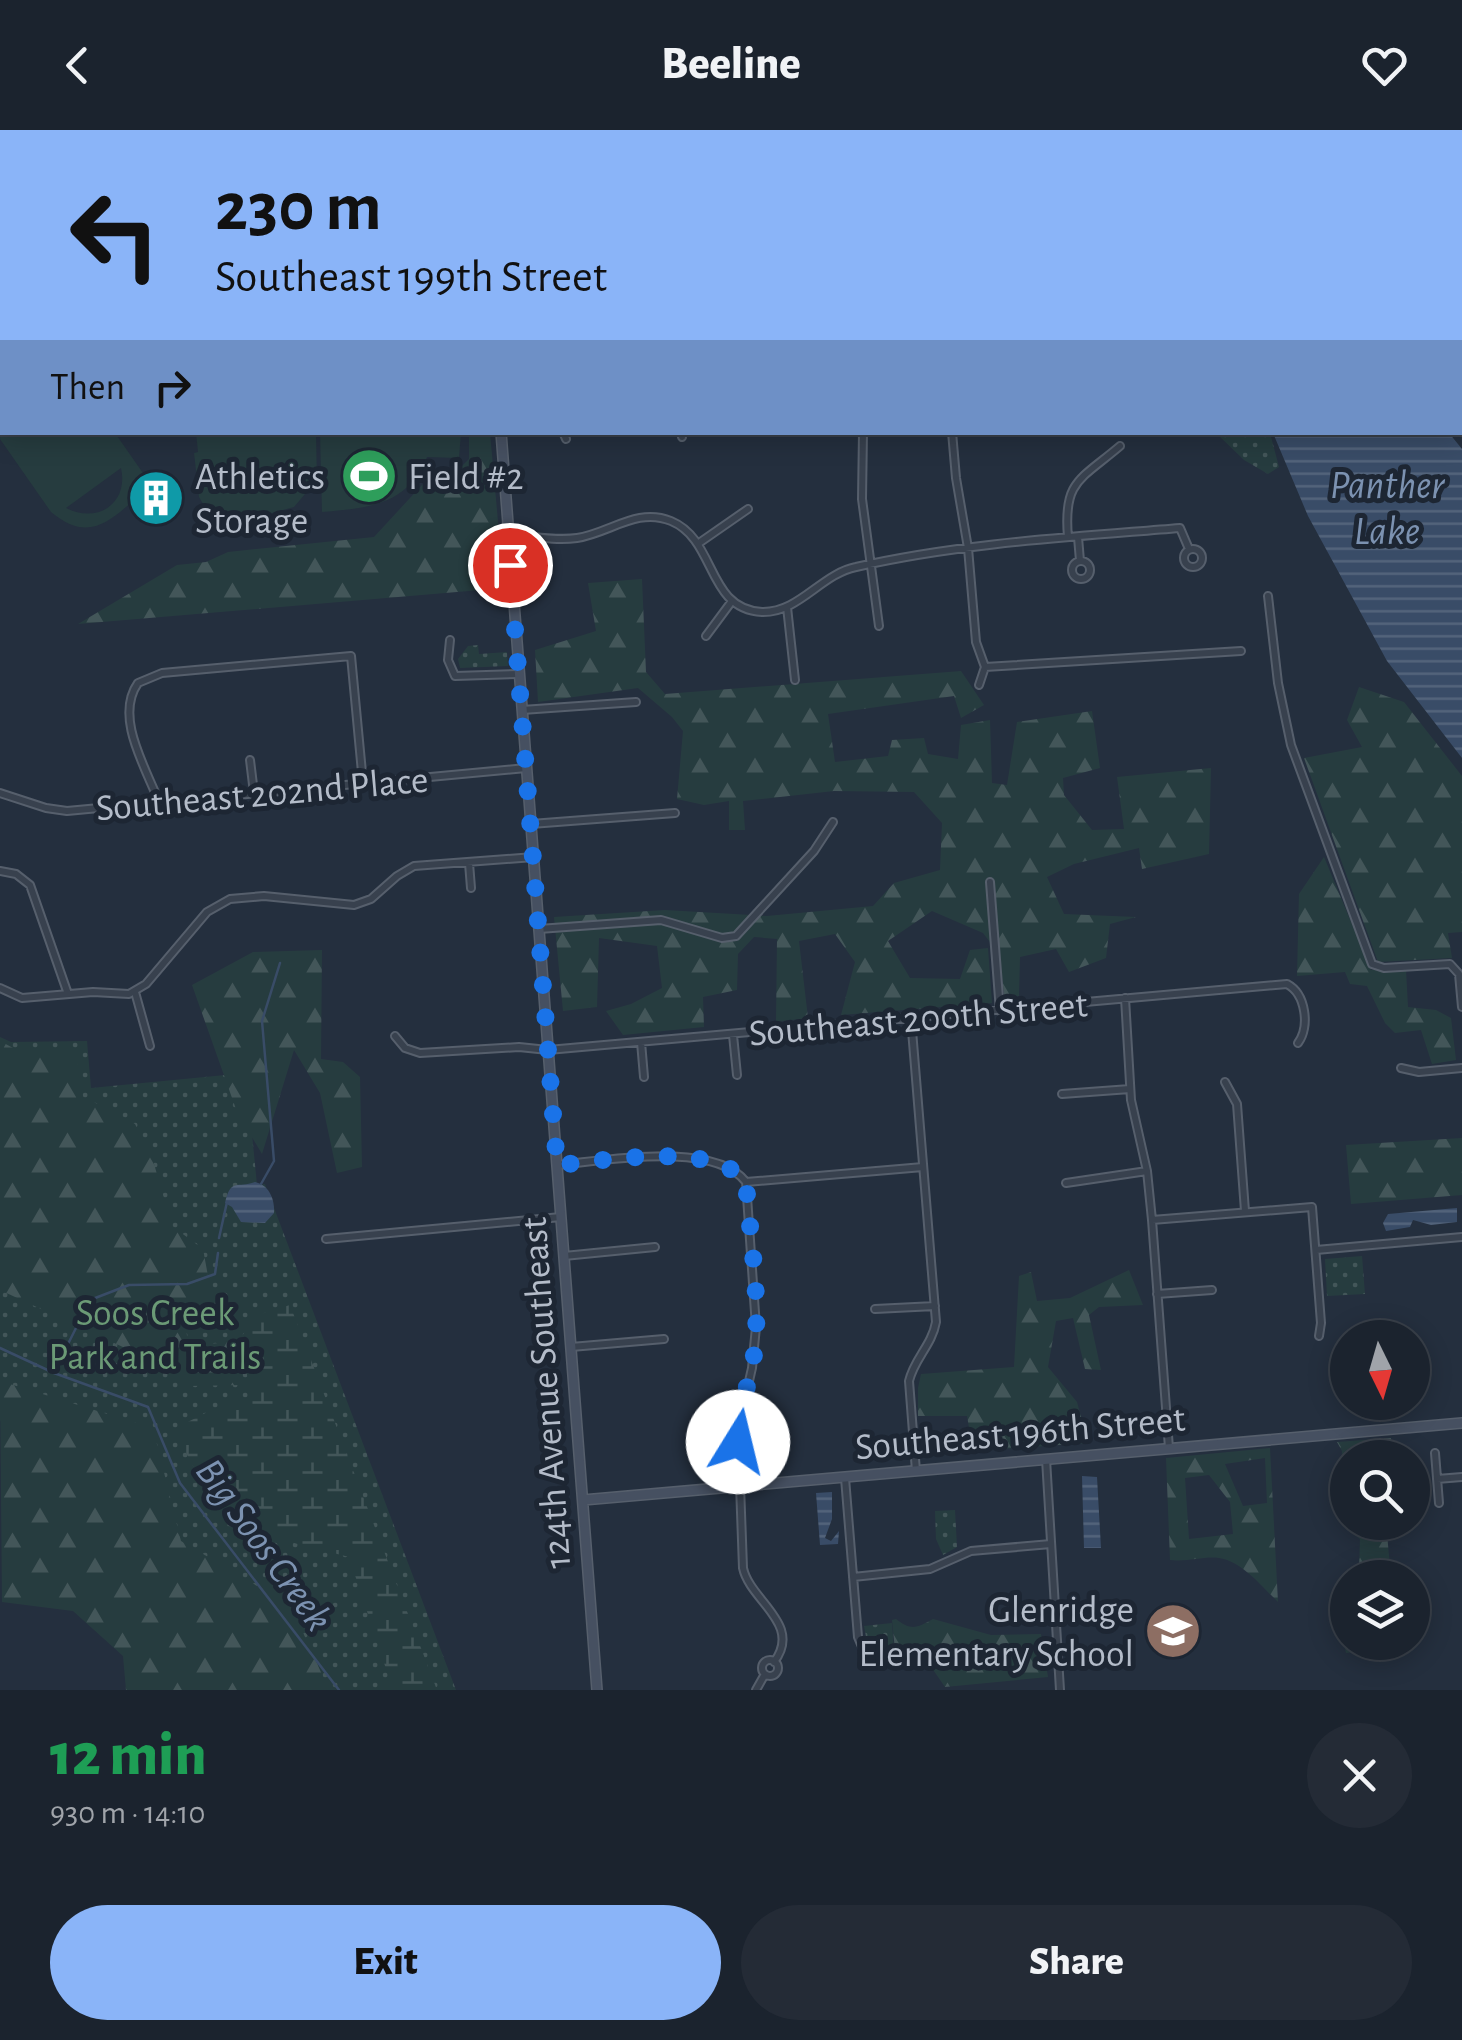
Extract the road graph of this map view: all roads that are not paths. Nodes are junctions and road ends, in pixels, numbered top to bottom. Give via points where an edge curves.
1 (501, 435) edge
2 (864, 435) edge
3 (952, 435) edge
4 (1120, 446) dead end
5 (748, 509) dead end
6 (508, 534) junction
7 (1073, 537) junction
8 (699, 543) junction
9 (968, 548) junction
10 (1189, 549) dead end
11 (1080, 561) dead end
12 (870, 564) junction
13 (1268, 596) dead end
14 (732, 602) junction
15 (787, 608) junction
16 (879, 626) dead end
17 (706, 636) dead end
18 (450, 640) dead end
19 (1241, 651) dead end
20 (985, 667) junction
21 (519, 674) junction
22 (796, 680) dead end
23 (979, 686) dead end
24 (636, 702) dead end
25 (522, 710) junction
26 (250, 760) dead end
27 (526, 768) junction
28 (363, 783) junction
29 (0, 793) edge
30 (254, 793) junction
31 (160, 802) junction
32 (675, 813) dead end
33 (833, 822) dead end
34 (531, 824) junction
35 (534, 856) junction
36 (469, 863) junction
37 (0, 870) edge
38 (990, 882) dead end
39 (471, 888) dead end
40 (539, 929) junction
41 (0, 988) edge
42 (135, 992) junction
43 (68, 994) junction
44 (1125, 998) junction
45 (1462, 1007) edge
46 (1000, 1011) junction
47 (911, 1018) junction
48 (733, 1035) junction
49 (395, 1036) dead end
50 (641, 1042) junction
51 (1298, 1043) dead end
52 (150, 1046) dead end
53 (548, 1050) junction
54 (1401, 1068) dead end
55 (1462, 1068) edge
56 (737, 1076) dead end
57 (644, 1077) dead end
58 (1225, 1082) dead end
59 (1130, 1089) junction
60 (1062, 1094) dead end
61 (557, 1165) junction
62 (922, 1167) junction
63 (1146, 1171) junction
64 (746, 1182) junction
65 (1066, 1183) dead end
66 (1245, 1211) junction
67 (561, 1217) junction
68 (1152, 1220) junction
69 (1462, 1236) edge
70 (326, 1239) dead end
71 (656, 1247) dead end
72 (1316, 1250) junction
73 (564, 1256) junction
74 (1212, 1290) dead end
75 (1157, 1294) junction
76 (935, 1306) junction
77 (875, 1309) dead end
78 (1319, 1336) dead end
79 (664, 1340) dead end
80 (571, 1346) junction
81 (1462, 1423) edge
82 (1169, 1448) junction
83 (1435, 1453) dead end
84 (1046, 1459) junction
85 (916, 1471) junction
86 (1462, 1477) edge
87 (845, 1478) junction
88 (1438, 1479) junction
89 (739, 1488) junction
90 (583, 1500) junction
91 (1439, 1503) dead end
92 (1051, 1544) junction
93 (853, 1576) junction
94 (866, 1656) dead end
95 (597, 1690) edge
96 (756, 1690) edge
97 (1060, 1690) edge

1 - 6 street, 124th Avenue Southeast
2 - 12 street
3 - 9 street
4 - 7 street via 1069,494
5 - 8 street
6 - 8 street via 581,537 650,516 679,525
6 - 21 street, 124th Avenue Southeast
7 - 9 street
7 - 10 street via 1180,528
7 - 11 street
8 - 14 street
9 - 12 street
9 - 20 street via 976,642
12 - 15 street via 829,577
12 - 16 street
13 - 45 street via 1290,745 1372,964 1450,964 1460,974
14 - 15 street via 754,611
14 - 17 street
15 - 22 street
18 - 21 street via 455,676
19 - 20 street
20 - 23 street
21 - 25 street, 124th Avenue Southeast
24 - 25 street
25 - 27 street, 124th Avenue Southeast
26 - 30 street
27 - 28 street, Southeast 202nd Place
27 - 34 street, 124th Avenue Southeast
28 - 30 street, Southeast 202nd Place
28 - 31 street via 352,656 162,673 138,683 128,713
29 - 31 street, Southeast 202nd Place via 56,810
30 - 31 street, Southeast 202nd Place
32 - 34 street
33 - 40 street via 736,936 660,920
34 - 35 street, 124th Avenue Southeast
35 - 36 street
35 - 40 street, 124th Avenue Southeast
36 - 39 street
36 - 42 street via 414,866 371,900 354,905 264,896 230,900 207,912
37 - 43 street via 24,878 35,894
38 - 46 street
40 - 53 street, 124th Avenue Southeast
41 - 43 street via 22,998
42 - 43 street
42 - 52 street
44 - 46 street, Southeast 200th Street
44 - 51 street, Southeast 200th Street via 1287,984 1302,1002 1305,1029
44 - 59 street
46 - 47 street, Southeast 200th Street
47 - 48 street, Southeast 200th Street
47 - 62 street
48 - 50 street, Southeast 200th Street
48 - 56 street
49 - 53 street, Southeast 200th Street via 420,1053
50 - 53 street, Southeast 200th Street
50 - 57 street
53 - 61 street, 124th Avenue Southeast
54 - 55 street
58 - 66 street via 1237,1104
59 - 60 street
59 - 63 street
61 - 64 street via 680,1157 725,1166
61 - 67 street, 124th Avenue Southeast
62 - 64 street
62 - 76 street
63 - 65 street
63 - 68 street
64 - 89 street via 756,1328 739,1418
66 - 68 street
66 - 72 street via 1312,1207
67 - 70 street
67 - 73 street, 124th Avenue Southeast
68 - 75 street
69 - 72 street
71 - 73 street
72 - 78 street
73 - 80 street, 124th Avenue Southeast
74 - 75 street
75 - 82 street
76 - 77 street
76 - 85 street via 935,1331 909,1382
79 - 80 street
80 - 90 street, 124th Avenue Southeast
81 - 82 street, Southeast 196th Street
82 - 84 street, Southeast 196th Street
83 - 88 street
84 - 85 street, Southeast 196th Street
84 - 92 street
85 - 87 street, Southeast 196th Street
86 - 88 street
87 - 89 street, Southeast 196th Street
87 - 93 street
88 - 91 street
89 - 90 street, Southeast 196th Street
89 - 96 street via 745,1579 782,1630 780,1654 764,1663
90 - 95 street, 124th Avenue Southeast
92 - 93 street via 971,1551 930,1569
92 - 97 street
93 - 94 street via 858,1638

